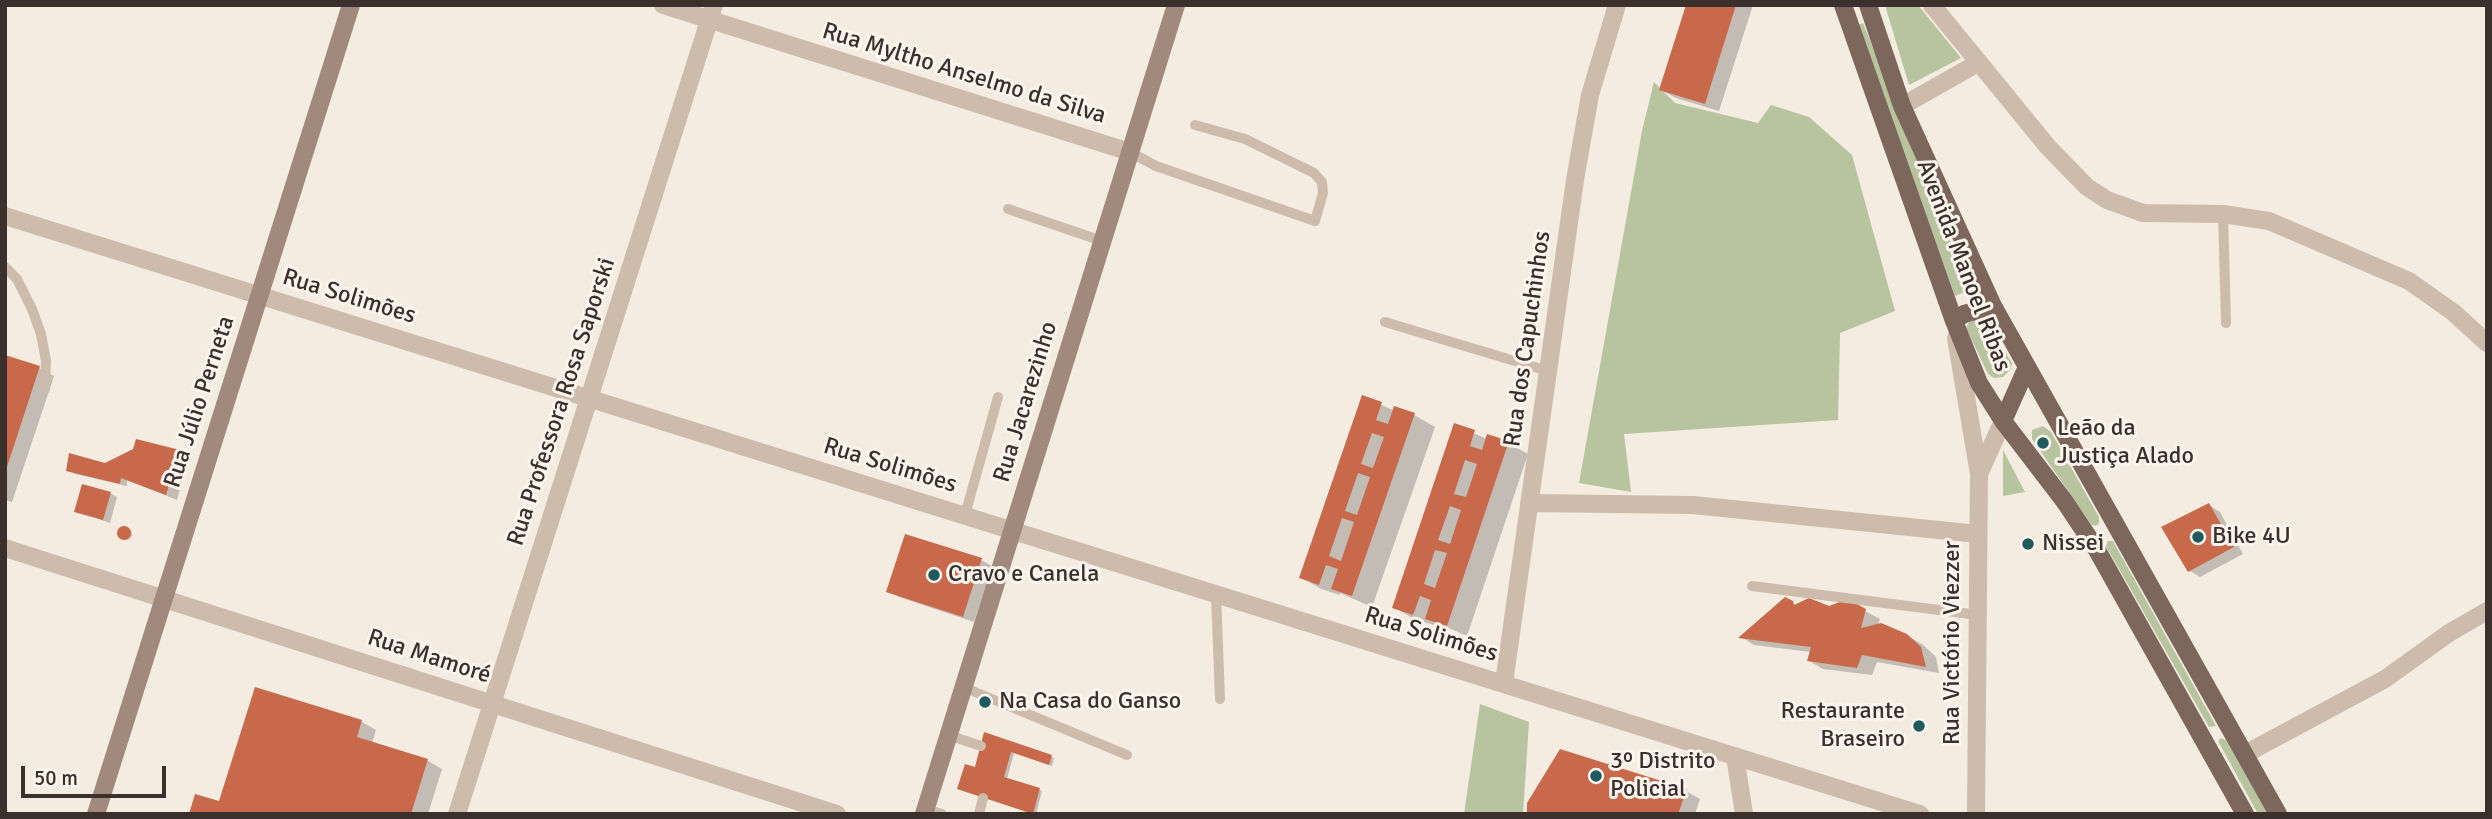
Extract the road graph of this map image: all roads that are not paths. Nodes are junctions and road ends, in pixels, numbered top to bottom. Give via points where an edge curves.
1 (351, 5) edge
2 (663, 5) edge
3 (1176, 5) edge
4 (1616, 5) edge
5 (1843, 5) edge
6 (1868, 5) edge
7 (1933, 5) edge
8 (712, 13) edge
9 (1978, 63) junction
10 (1902, 106) junction
11 (1195, 125) dead end
12 (1130, 152) junction
13 (1008, 209) dead end
14 (2223, 214) junction
15 (5, 216) edge
16 (1102, 241) junction
17 (5, 267) edge
18 (260, 295) junction
19 (1993, 306) junction
20 (1954, 321) junction
21 (1385, 322) dead end
22 (2225, 323) dead end
23 (2487, 343) edge
24 (2027, 367) junction
25 (1548, 370) junction
26 (45, 389) dead end
27 (998, 397) dead end
28 (589, 398) junction
29 (2003, 421) junction
30 (1979, 474) junction
31 (1530, 503) junction
32 (965, 515) junction
33 (1012, 530) junction
34 (1978, 534) junction
35 (5, 548) edge
36 (1752, 586) dead end
37 (1216, 594) junction
38 (164, 598) junction
39 (2487, 611) edge
40 (1978, 615) junction
41 (1504, 683) junction
42 (963, 687) junction
43 (1220, 699) dead end
44 (492, 703) junction
45 (948, 735) junction
46 (981, 746) dead end
47 (2245, 754) junction
48 (1127, 755) dead end
49 (1735, 756) junction
50 (983, 798) dead end
51 (930, 812) edge
52 (96, 814) edge
53 (457, 814) edge
54 (837, 814) edge
55 (979, 814) edge
56 (1744, 814) edge
57 (1920, 814) edge
58 (1976, 814) edge
59 (2245, 814) edge
60 (2278, 814) edge

1 - 18 main road, Rua Júlio Perneta
2 - 8 street, Rua Myltho Anselmo da Silva
3 - 12 main road, Rua Jacarezinho
4 - 25 street, Rua dos Capuchinhos via 1581,142
5 - 20 main road, Avenida Manoel Ribas
6 - 10 main road, Avenida Manoel Ribas
7 - 9 street
8 - 12 street, Rua Myltho Anselmo da Silva
8 - 28 street, Rua Professora Rosa Saporski
9 - 10 street
9 - 14 street via 2067,168 2107,200 2143,213
10 - 19 main road, Avenida Manoel Ribas
11 - 12 lane via 1245,139 1314,173 1322,182 1323,193 1315,221 1156,166
12 - 16 main road, Rua Jacarezinho
13 - 16 lane
14 - 22 lane
14 - 23 street via 2269,221 2387,271 2453,312
15 - 18 street, Rua Solimões
16 - 33 main road, Rua Jacarezinho
17 - 26 lane via 17,279 41,334
18 - 28 street, Rua Solimões
18 - 38 main road, Rua Júlio Perneta
19 - 20 main road
19 - 24 main road, Avenida Manoel Ribas
20 - 29 main road, Avenida Manoel Ribas via 1979,383
20 - 30 street, Rua Victório Viezzer
21 - 25 lane
24 - 29 main road
24 - 47 main road, Avenida Manoel Ribas
25 - 31 street, Rua dos Capuchinhos
27 - 32 lane
28 - 32 street, Rua Solimões
28 - 44 street, Rua Professora Rosa Saporski
29 - 30 street, Rua Victório Viezzer
29 - 59 main road, Avenida Manoel Ribas via 2097,551
30 - 34 street, Rua Victório Viezzer
31 - 34 street via 1693,505
31 - 41 street, Rua dos Capuchinhos
32 - 33 street, Rua Solimões
33 - 37 street, Rua Solimões
33 - 42 main road, Rua Jacarezinho
34 - 40 street, Rua Victório Viezzer
35 - 38 street, Rua Mamoré
36 - 40 lane
37 - 41 street, Rua Solimões
37 - 43 lane
38 - 44 street, Rua Mamoré
38 - 52 main road, Rua Júlio Perneta
39 - 47 street via 2385,679
40 - 58 street, Rua Victório Viezzer
41 - 49 street, Rua Solimões
42 - 45 main road, Rua Jacarezinho
42 - 48 lane
44 - 53 street, Rua Professora Rosa Saporski
44 - 54 street, Rua Mamoré
45 - 46 lane
45 - 51 main road, Rua Jacarezinho
47 - 60 main road, Avenida Manoel Ribas
49 - 56 street
49 - 57 street, Rua Solimões
50 - 55 lane

